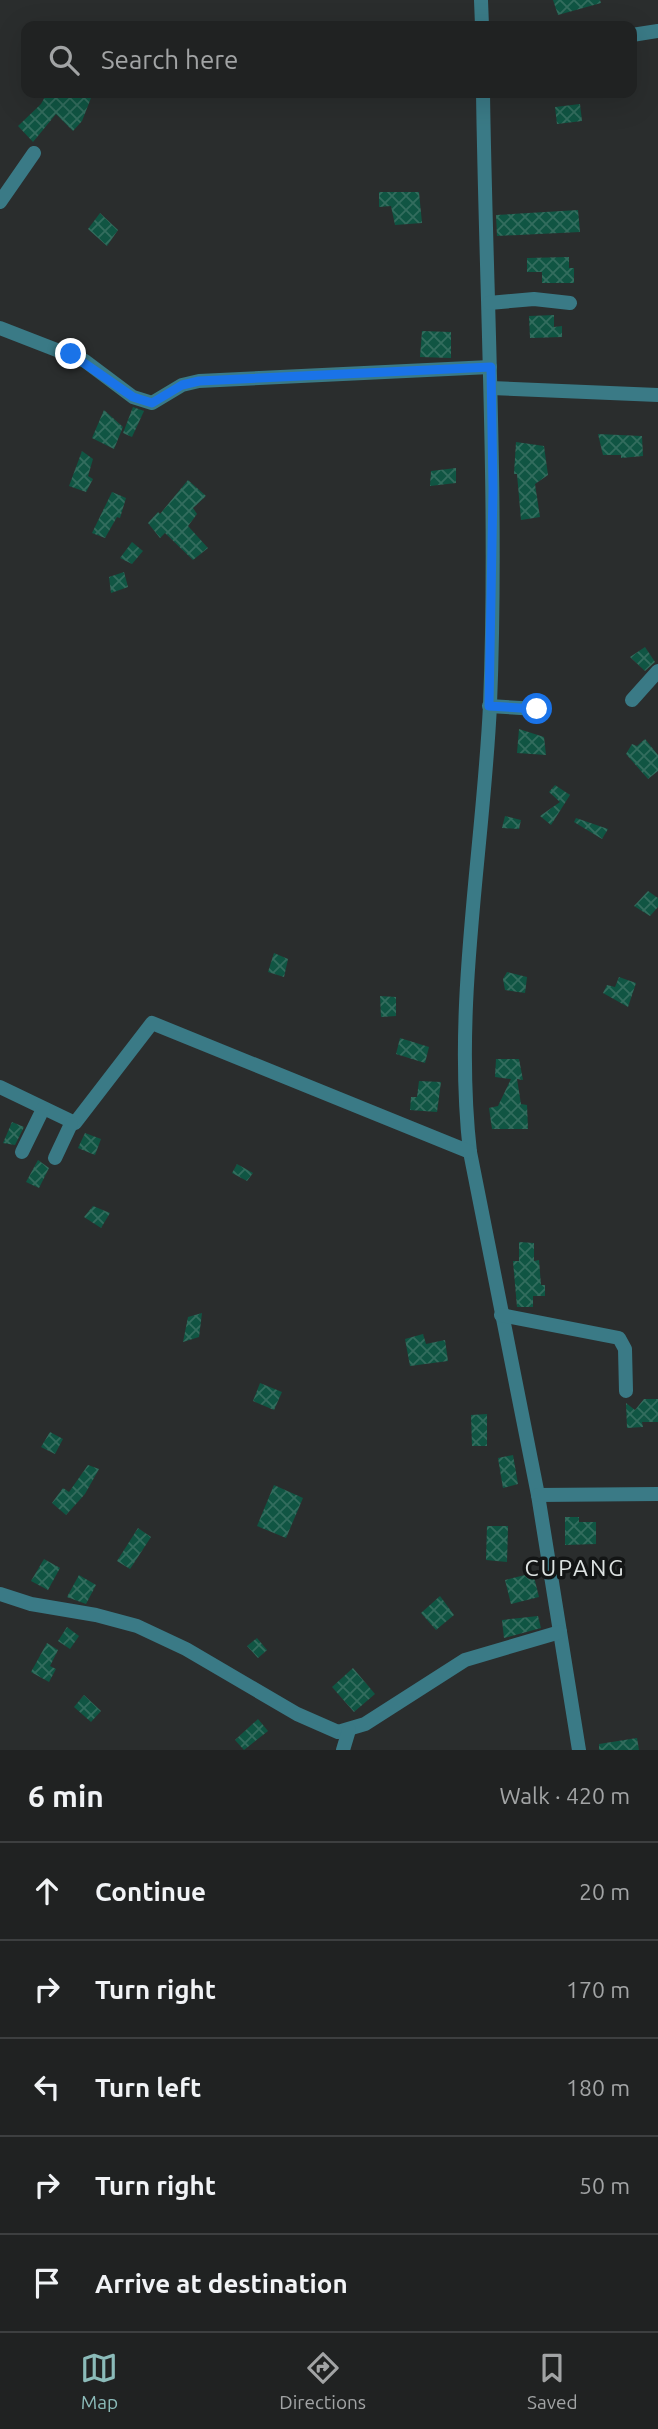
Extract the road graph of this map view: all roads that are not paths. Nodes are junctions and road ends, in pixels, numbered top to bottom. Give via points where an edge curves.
1 (481, 0) edge
2 (482, 21) edge
3 (658, 31) edge
4 (637, 34) edge
5 (483, 98) edge
6 (34, 153) dead end
7 (0, 202) edge
8 (489, 303) junction
9 (570, 303) dead end
10 (0, 328) edge
11 (491, 367) junction
12 (491, 388) junction
13 (658, 395) edge
14 (658, 671) edge
15 (632, 701) dead end
16 (489, 706) junction
17 (537, 709) dead end
18 (0, 1087) edge
19 (43, 1110) junction
20 (71, 1124) junction
21 (22, 1152) dead end
22 (470, 1152) junction
23 (55, 1158) dead end
24 (501, 1315) junction
25 (626, 1391) dead end
26 (658, 1494) edge
27 (538, 1495) junction
28 (0, 1594) edge
29 (560, 1632) junction
30 (349, 1730) junction
31 (343, 1750) edge
32 (579, 1750) edge

1 - 2 street
3 - 4 street
5 - 8 street
6 - 7 street
8 - 9 street via 534,299
8 - 11 street
10 - 11 street via 85,361 133,397 152,403 182,385 199,381
11 - 12 street
12 - 13 street
12 - 16 street
14 - 15 street
16 - 17 street
16 - 22 street via 466,1012
18 - 19 street
19 - 20 street
19 - 21 street
20 - 22 street via 152,1023
20 - 23 street
22 - 24 street
24 - 25 street via 619,1338 625,1349
24 - 27 street
26 - 27 street
27 - 29 street
28 - 30 street via 136,1626 175,1643 321,1726
29 - 30 street via 465,1660
29 - 32 street
30 - 31 street

